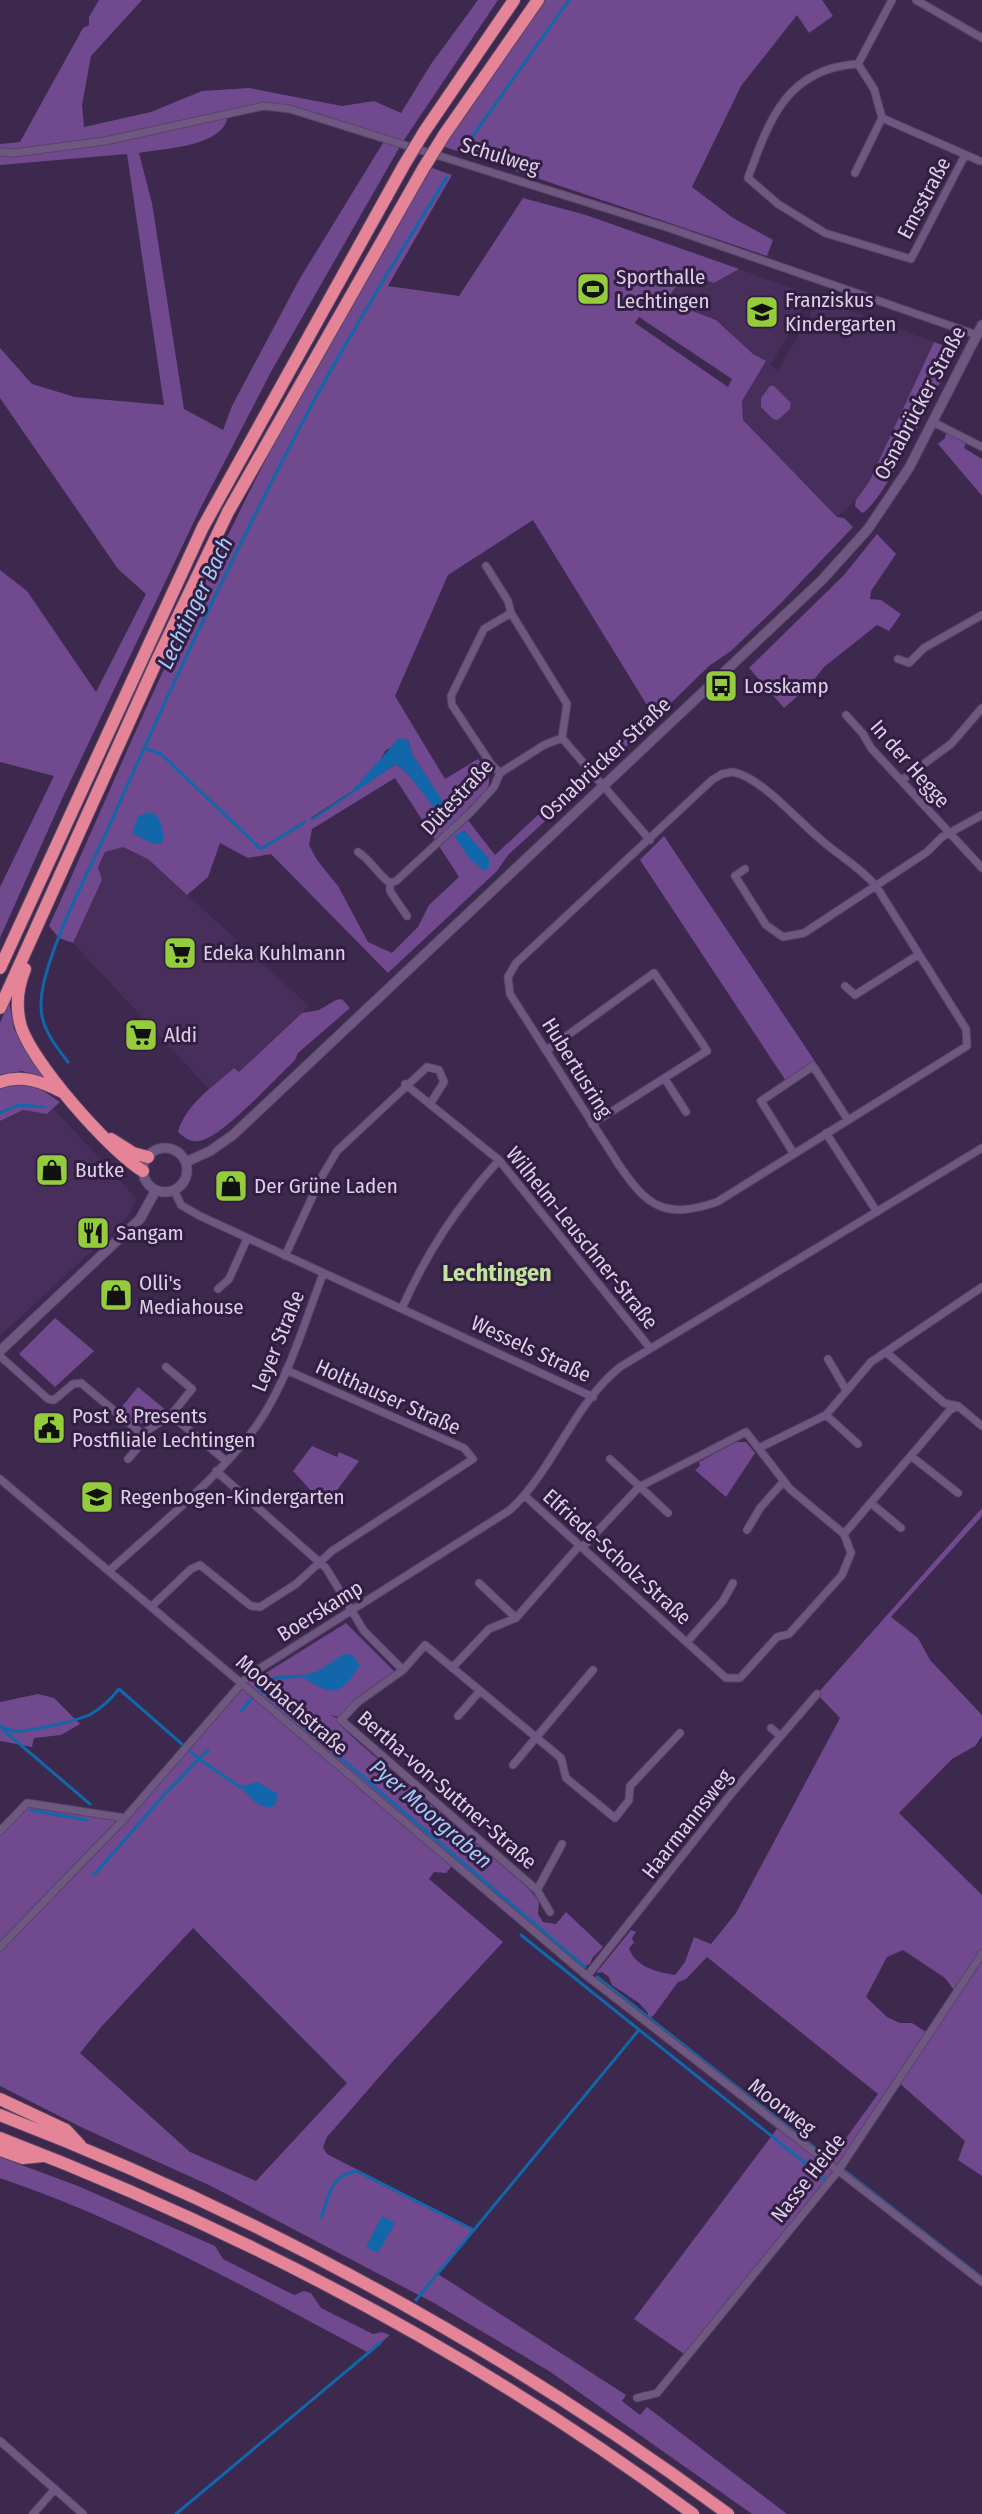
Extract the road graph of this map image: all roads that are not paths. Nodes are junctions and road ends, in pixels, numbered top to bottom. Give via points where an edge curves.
1 (514, 0) edge
2 (538, 0) edge
3 (892, 0) edge
4 (916, 0) edge
5 (982, 38) edge
6 (858, 64) junction
7 (882, 118) junction
8 (0, 152) edge
9 (965, 155) junction
10 (981, 161) edge
11 (855, 173) dead end
12 (982, 325) edge
13 (977, 334) junction
14 (933, 422) junction
15 (982, 447) edge
16 (486, 566) dead end
17 (510, 613) junction
18 (981, 618) edge
19 (898, 659) dead end
20 (982, 708) edge
21 (846, 715) dead end
22 (562, 738) junction
23 (500, 773) junction
24 (902, 780) junction
25 (602, 786) junction
26 (982, 815) edge
27 (949, 834) junction
28 (650, 840) junction
29 (358, 852) dead end
30 (982, 868) edge
31 (745, 869) dead end
32 (390, 883) junction
33 (876, 886) junction
34 (44, 912) junction
35 (407, 916) dead end
36 (918, 955) junction
37 (0, 968) edge
38 (845, 986) dead end
39 (0, 1008) edge
40 (547, 1050) junction
41 (665, 1079) junction
42 (0, 1082) edge
43 (405, 1084) junction
44 (66, 1095) junction
45 (430, 1104) junction
46 (686, 1112) dead end
47 (848, 1120) junction
48 (592, 1124) junction
49 (101, 1132) junction
50 (826, 1133) junction
51 (982, 1148) edge
52 (794, 1154) junction
53 (148, 1157) junction
54 (499, 1160) junction
55 (186, 1162) junction
56 (143, 1171) junction
57 (156, 1190) junction
58 (174, 1190) junction
59 (876, 1212) junction
60 (248, 1239) junction
61 (285, 1257) junction
62 (323, 1274) junction
63 (982, 1287) edge
64 (218, 1289) dead end
65 (402, 1308) junction
66 (650, 1348) junction
67 (0, 1351) edge
68 (886, 1352) junction
69 (0, 1356) edge
70 (828, 1359) dead end
71 (166, 1367) dead end
72 (286, 1370) junction
73 (846, 1390) junction
74 (593, 1396) junction
75 (958, 1406) junction
76 (171, 1415) junction
77 (826, 1415) junction
78 (982, 1426) edge
79 (142, 1434) junction
80 (858, 1444) dead end
81 (758, 1446) junction
82 (911, 1456) junction
83 (128, 1459) dead end
84 (610, 1459) dead end
85 (226, 1461) junction
86 (216, 1471) junction
87 (0, 1479) edge
88 (783, 1481) junction
89 (639, 1487) junction
90 (958, 1494) dead end
91 (525, 1496) junction
92 (872, 1504) junction
93 (668, 1513) dead end
94 (901, 1528) dead end
95 (747, 1530) dead end
96 (844, 1534) junction
97 (580, 1547) junction
98 (320, 1561) junction
99 (109, 1571) junction
100 (479, 1583) dead end
101 (733, 1583) dead end
102 (152, 1606) junction
103 (352, 1611) junction
104 (516, 1618) junction
105 (687, 1642) junction
106 (452, 1668) junction
107 (403, 1670) junction
108 (592, 1670) dead end
109 (241, 1683) junction
110 (479, 1692) junction
111 (817, 1694) dead end
112 (458, 1716) dead end
113 (771, 1728) dead end
114 (680, 1733) dead end
115 (537, 1736) junction
116 (780, 1736) junction
117 (513, 1765) dead end
118 (125, 1818) junction
119 (0, 1832) edge
120 (562, 1844) dead end
121 (537, 1890) junction
122 (550, 1912) dead end
123 (0, 1947) edge
124 (982, 1954) edge
125 (587, 1977) junction
126 (647, 2024) joint
127 (0, 2099) edge
128 (0, 2115) edge
129 (0, 2138) edge
130 (83, 2149) junction
131 (0, 2150) edge
132 (47, 2156) junction
133 (838, 2171) junction
134 (982, 2282) edge
135 (637, 2398) dead end
136 (0, 2441) edge
137 (55, 2489) junction
138 (33, 2514) edge
139 (83, 2514) edge
140 (693, 2514) edge
141 (728, 2514) edge

1 - 37 highway, bridge via 404,165 203,526
2 - 34 highway, bridge via 423,169 228,512
3 - 6 street
4 - 5 street
6 - 7 street via 874,89
6 - 9 street, Emsstraße via 830,67 797,85 783,102 761,142 748,178 778,204 825,233 911,259
7 - 9 street
7 - 11 street
8 - 13 street, Schulweg via 105,141 264,106 290,109 531,182
9 - 10 street
12 - 13 street, Osnabrücker Straße
13 - 14 street, Osnabrücker Straße
14 - 15 street
14 - 25 street, Osnabrücker Straße via 881,512 847,554
16 - 17 street via 508,601
17 - 22 street via 567,704
17 - 23 street via 484,629 451,696 452,705
18 - 19 street via 924,648 909,663
20 - 24 street via 951,744
21 - 24 street, In der Hegge
22 - 23 street, Dütestraße
22 - 25 street
23 - 32 street, Dütestraße via 494,787 470,813
24 - 27 street, In der Hegge
25 - 28 street
25 - 55 street, Osnabrücker Straße via 232,1135
26 - 27 street
27 - 30 street, In der Hegge
27 - 33 street
28 - 33 street, Hubertusring via 712,780 733,772 758,785 822,842 861,868
28 - 40 street, Hubertusring via 516,963 508,977 510,994
29 - 32 street
31 - 33 street via 735,876 766,925 783,937 804,933
32 - 35 street via 390,891
33 - 36 street, Hubertusring
34 - 39 highway
34 - 44 highway via 45,923 23,973 20,1025
36 - 38 street via 855,995
36 - 47 street, Hubertusring via 966,1029 967,1046
40 - 41 street via 654,974 707,1052
40 - 48 street, Hubertusring
41 - 46 street
41 - 48 street
42 - 44 highway via 35,1080
43 - 45 street, Wilhelm-Leuschner-Straße
43 - 45 street via 426,1067 439,1070 444,1082
43 - 61 street via 337,1151
44 - 49 highway
45 - 54 street, Wilhelm-Leuschner-Straße
47 - 50 street, Hubertusring
47 - 52 street via 813,1066 761,1101
48 - 52 street, Hubertusring via 631,1184 662,1209 687,1211 717,1202
49 - 53 highway via 133,1153
49 - 56 highway via 119,1154
50 - 52 street, Hubertusring
50 - 59 street
51 - 59 street, Wessels Straße
53 - 55 street via 166,1148 178,1152
53 - 56 street
54 - 65 street via 445,1225
54 - 66 street, Wilhelm-Leuschner-Straße
55 - 58 street via 186,1175
56 - 57 street
57 - 58 street
57 - 67 street via 140,1219
58 - 60 street, Wessels Straße via 185,1209
59 - 66 street, Wessels Straße
60 - 61 street, Wessels Straße
60 - 64 street via 229,1279
61 - 62 street, Wessels Straße
62 - 65 street, Wessels Straße
62 - 72 street, Leyer Straße
63 - 68 street
65 - 74 street, Wessels Straße
66 - 74 street, Wessels Straße via 608,1377
68 - 73 street via 871,1362
68 - 75 street via 944,1403
69 - 79 street via 48,1399 54,1400 73,1384 81,1383
70 - 73 street
71 - 76 street via 192,1389
72 - 85 street, Leyer Straße via 261,1419
72 - 98 street, Holthauser Straße via 464,1448 473,1459
73 - 77 street
74 - 91 street, Boerskamp
75 - 78 street
75 - 82 street via 950,1410
76 - 79 street
76 - 85 street
77 - 80 street
77 - 81 street
79 - 83 street via 142,1443
81 - 88 street
81 - 89 street via 746,1432
82 - 90 street
82 - 92 street
84 - 89 street
85 - 86 street, Leyer Straße
86 - 98 street
86 - 99 street, Leyer Straße
87 - 99 street, Moorbachstraße
88 - 95 street
88 - 96 street
89 - 93 street
89 - 97 street
91 - 97 street, Elfriede-Scholz-Straße
91 - 103 street, Boerskamp via 492,1523
92 - 94 street
92 - 96 street
96 - 105 street, Elfriede-Scholz-Straße via 851,1553 842,1575 789,1634 777,1636 740,1678 726,1678
97 - 104 street
97 - 105 street, Elfriede-Scholz-Straße
98 - 102 street via 296,1584 255,1608 200,1565
98 - 103 street
99 - 102 street, Moorbachstraße
100 - 104 street
101 - 105 street, Elfriede-Scholz-Straße via 723,1601
102 - 109 street, Moorbachstraße
103 - 107 street via 369,1637
103 - 109 street, Boerskamp via 257,1669
104 - 106 street via 489,1629
106 - 107 street via 425,1645
106 - 110 street
107 - 121 street, Bertha-von-Suttner-Straße via 358,1702 341,1720
108 - 115 street
109 - 118 street, Boerskamp
109 - 125 street, Moorbachstraße
110 - 112 street
110 - 115 street
111 - 116 street, Haarmannsweg
113 - 116 street
114 - 115 street via 630,1786 629,1800 615,1818 566,1778 561,1758
115 - 117 street
116 - 125 street, Haarmannsweg
118 - 119 street via 27,1803
118 - 123 street, Boerskamp
120 - 121 street, Bertha-von-Suttner-Straße
121 - 122 street, Bertha-von-Suttner-Straße
124 - 133 street, Nasse Heide
125 - 126 street, Moorbachstraße
126 - 133 street, Moorweg
127 - 130 highway via 66,2130
128 - 130 highway
129 - 132 highway
130 - 141 highway via 269,2233 405,2304 554,2394
131 - 132 highway via 23,2158
132 - 140 highway via 270,2257 394,2322 542,2410
133 - 134 street, Moorweg
133 - 135 street, Nasse Heide via 657,2393
136 - 137 street
137 - 138 street
137 - 139 street

